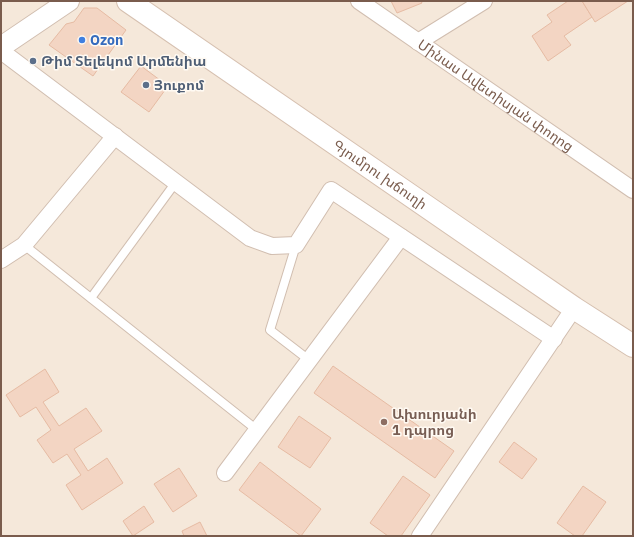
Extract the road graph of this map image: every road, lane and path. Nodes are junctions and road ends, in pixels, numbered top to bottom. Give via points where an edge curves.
1 (69, 1) edge
2 (128, 1) edge
3 (359, 1) edge
4 (484, 1) edge
5 (418, 42) junction
6 (1, 48) edge
7 (1, 51) edge
8 (115, 136) junction
9 (176, 182) junction
10 (633, 190) edge
11 (401, 237) junction
12 (24, 245) junction
13 (296, 245) junction
14 (1, 260) edge
15 (90, 298) junction
16 (574, 308) junction
17 (554, 340) junction
18 (633, 346) edge
19 (309, 360) junction
20 (257, 430) junction
21 (225, 473) dead end
22 (420, 536) edge

1 - 6 street
2 - 16 main road, Գյումրու խճուղի
3 - 5 street, Մինաս Ավետիսյան փողոց
4 - 5 street
5 - 10 street, Մինաս Ավետիսյան փողոց
7 - 8 street
8 - 9 street
8 - 12 street
9 - 13 street via 250,238 272,246
9 - 15 lane
11 - 13 street via 331,190
11 - 17 street
11 - 19 street
12 - 14 street
12 - 15 lane
13 - 19 lane via 270,330
15 - 20 lane
16 - 17 street
16 - 18 main road, Գյումրու խճուղի
17 - 22 street
19 - 20 street
20 - 21 street

